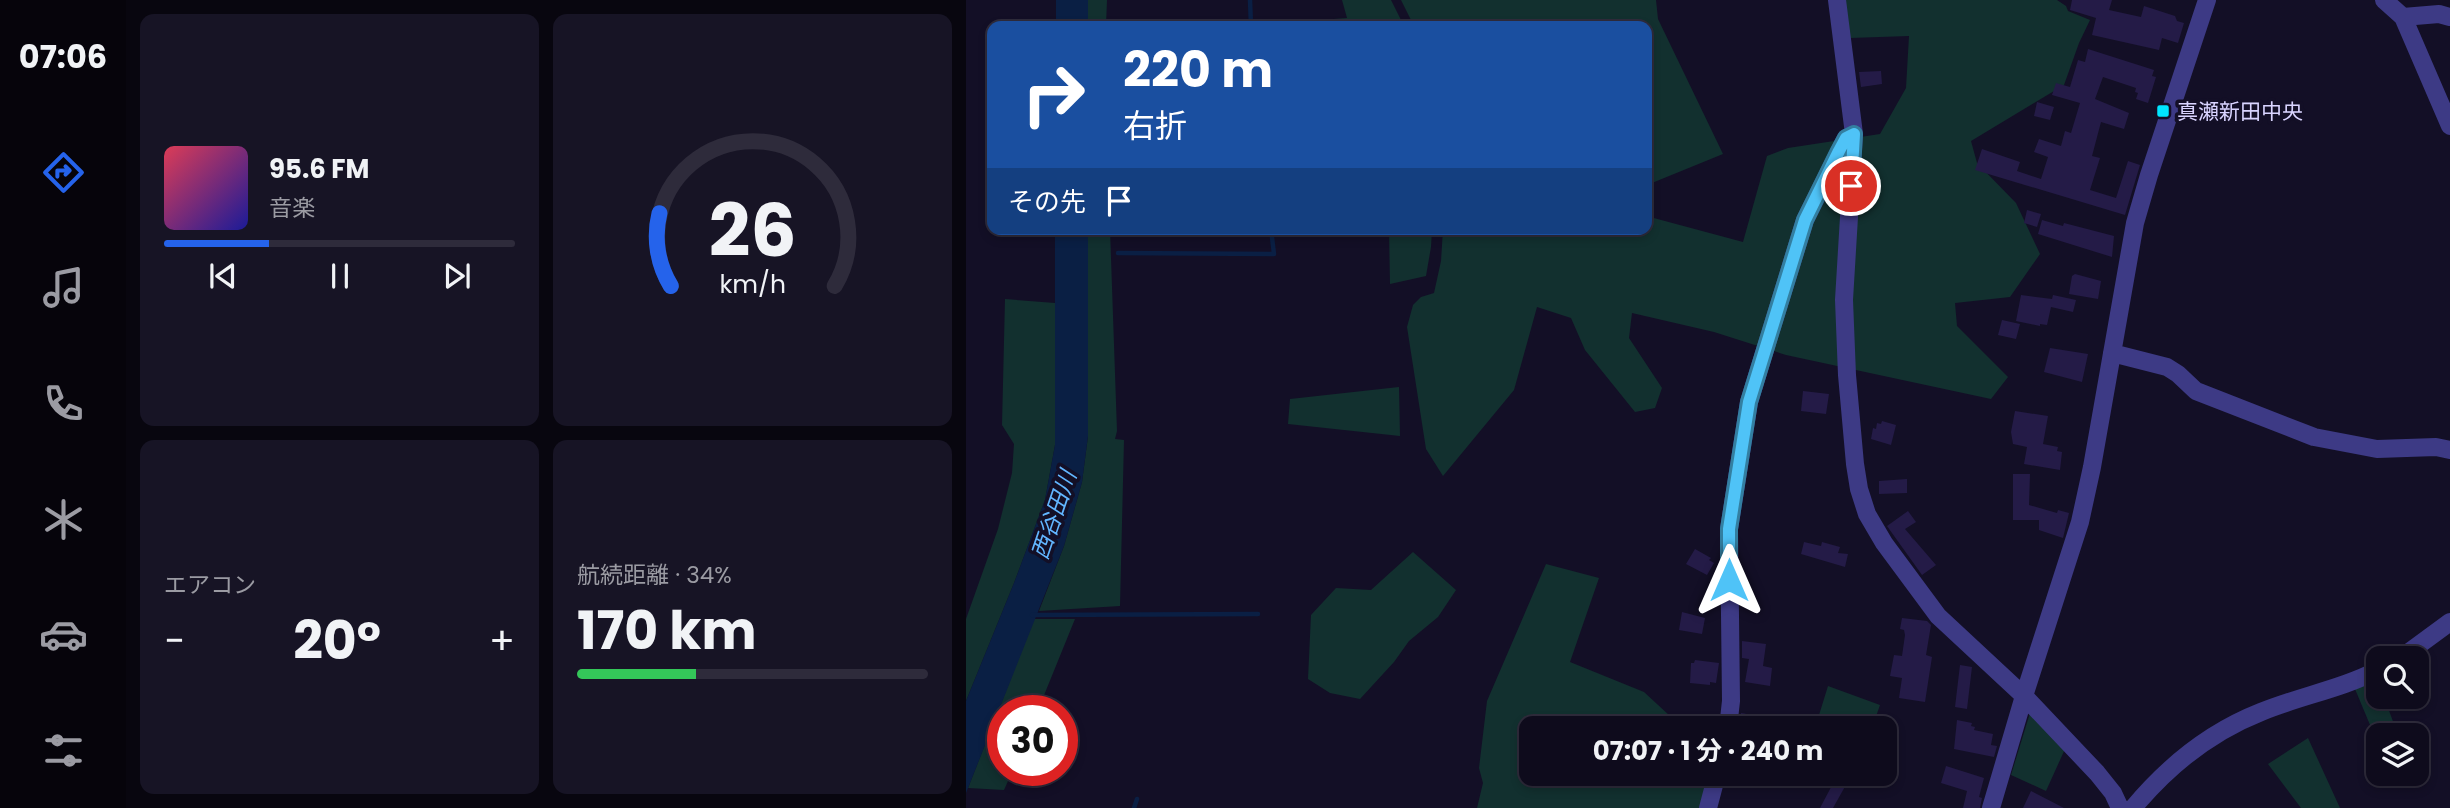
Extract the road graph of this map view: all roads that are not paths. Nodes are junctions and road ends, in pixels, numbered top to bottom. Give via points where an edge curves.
1 (1837, 0) edge
2 (2207, 0) edge
3 (2384, 0) edge
4 (2403, 17) junction
5 (2450, 17) edge
6 (2450, 126) edge
7 (1854, 134) junction
8 (2112, 353) junction
9 (2450, 450) edge
10 (2450, 622) edge
11 (2417, 646) edge
12 (2366, 675) edge
13 (2024, 696) junction
14 (1729, 716) edge
15 (1714, 786) edge
16 (1709, 808) edge
17 (1991, 808) edge
18 (2120, 808) edge
19 (2133, 808) edge

1 - 7 street
2 - 8 street via 2138,212
3 - 4 street
4 - 5 street
4 - 6 street
7 - 13 street via 1844,326 1859,489 1874,527 1938,616
7 - 14 street via 1846,138 1805,220 1749,402 1729,529
8 - 9 street via 2166,367 2196,391 2314,437 2376,449
8 - 13 street via 2080,522
10 - 11 street
12 - 19 street via 2235,724 2176,763
13 - 17 street
13 - 18 street via 2097,773
15 - 16 street

